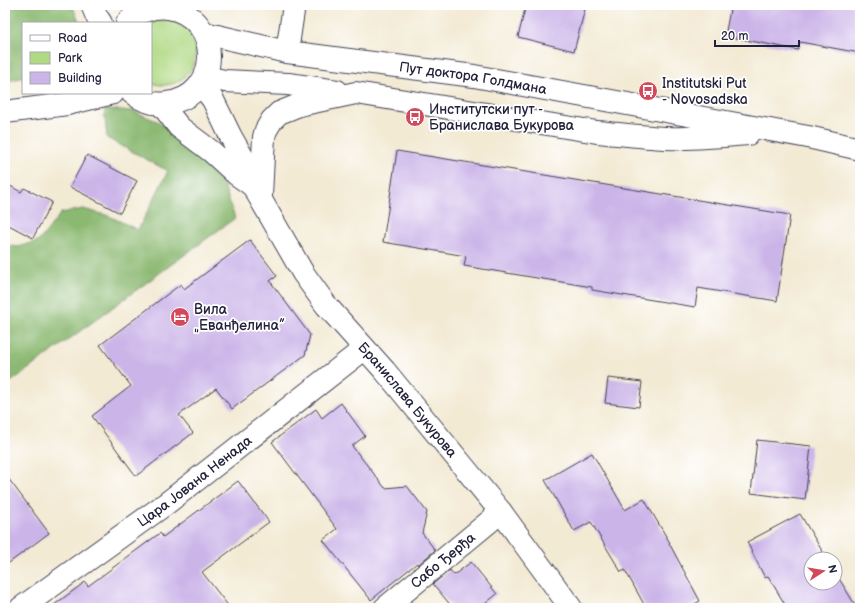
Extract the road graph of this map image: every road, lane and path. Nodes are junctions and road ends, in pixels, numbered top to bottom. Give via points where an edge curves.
1 (92, 5) edge
2 (294, 5) edge
3 (147, 7) edge
4 (100, 22) edge
5 (128, 22) edge
6 (204, 33) junction
7 (287, 52) junction
8 (203, 80) junction
9 (356, 93) junction
10 (34, 94) edge
11 (109, 94) edge
12 (133, 94) edge
13 (161, 104) junction
14 (7, 112) edge
15 (782, 132) junction
16 (860, 149) edge
17 (257, 193) junction
18 (364, 349) junction
19 (501, 512) junction
20 (21, 608) edge
21 (385, 608) edge
22 (571, 608) edge

1 - 4 street
2 - 7 street
3 - 5 street
3 - 6 street via 175,10 187,15
6 - 7 street, Пут доктора Голдмана
6 - 8 street via 209,47 209,62
7 - 15 street, Пут доктора Голдмана via 474,76
8 - 9 street via 288,84
8 - 13 street via 183,99
8 - 17 street, Бранислава Букурова via 246,163
9 - 15 street via 596,132 636,136 666,138
9 - 17 street via 299,105 279,113 272,120 264,137
10 - 14 street
11 - 14 street via 67,104
12 - 13 street via 149,102
13 - 17 street, Бранислава Букурова via 179,127 212,152
15 - 16 street, Пут доктора Голдмана
17 - 18 street, Бранислава Букурова via 303,272 326,305
18 - 19 street, Бранислава Букурова
18 - 20 street, Цара Јована Ненада via 167,503
19 - 21 street, Сабо Ђерђа
19 - 22 street, Бранислава Букурова

